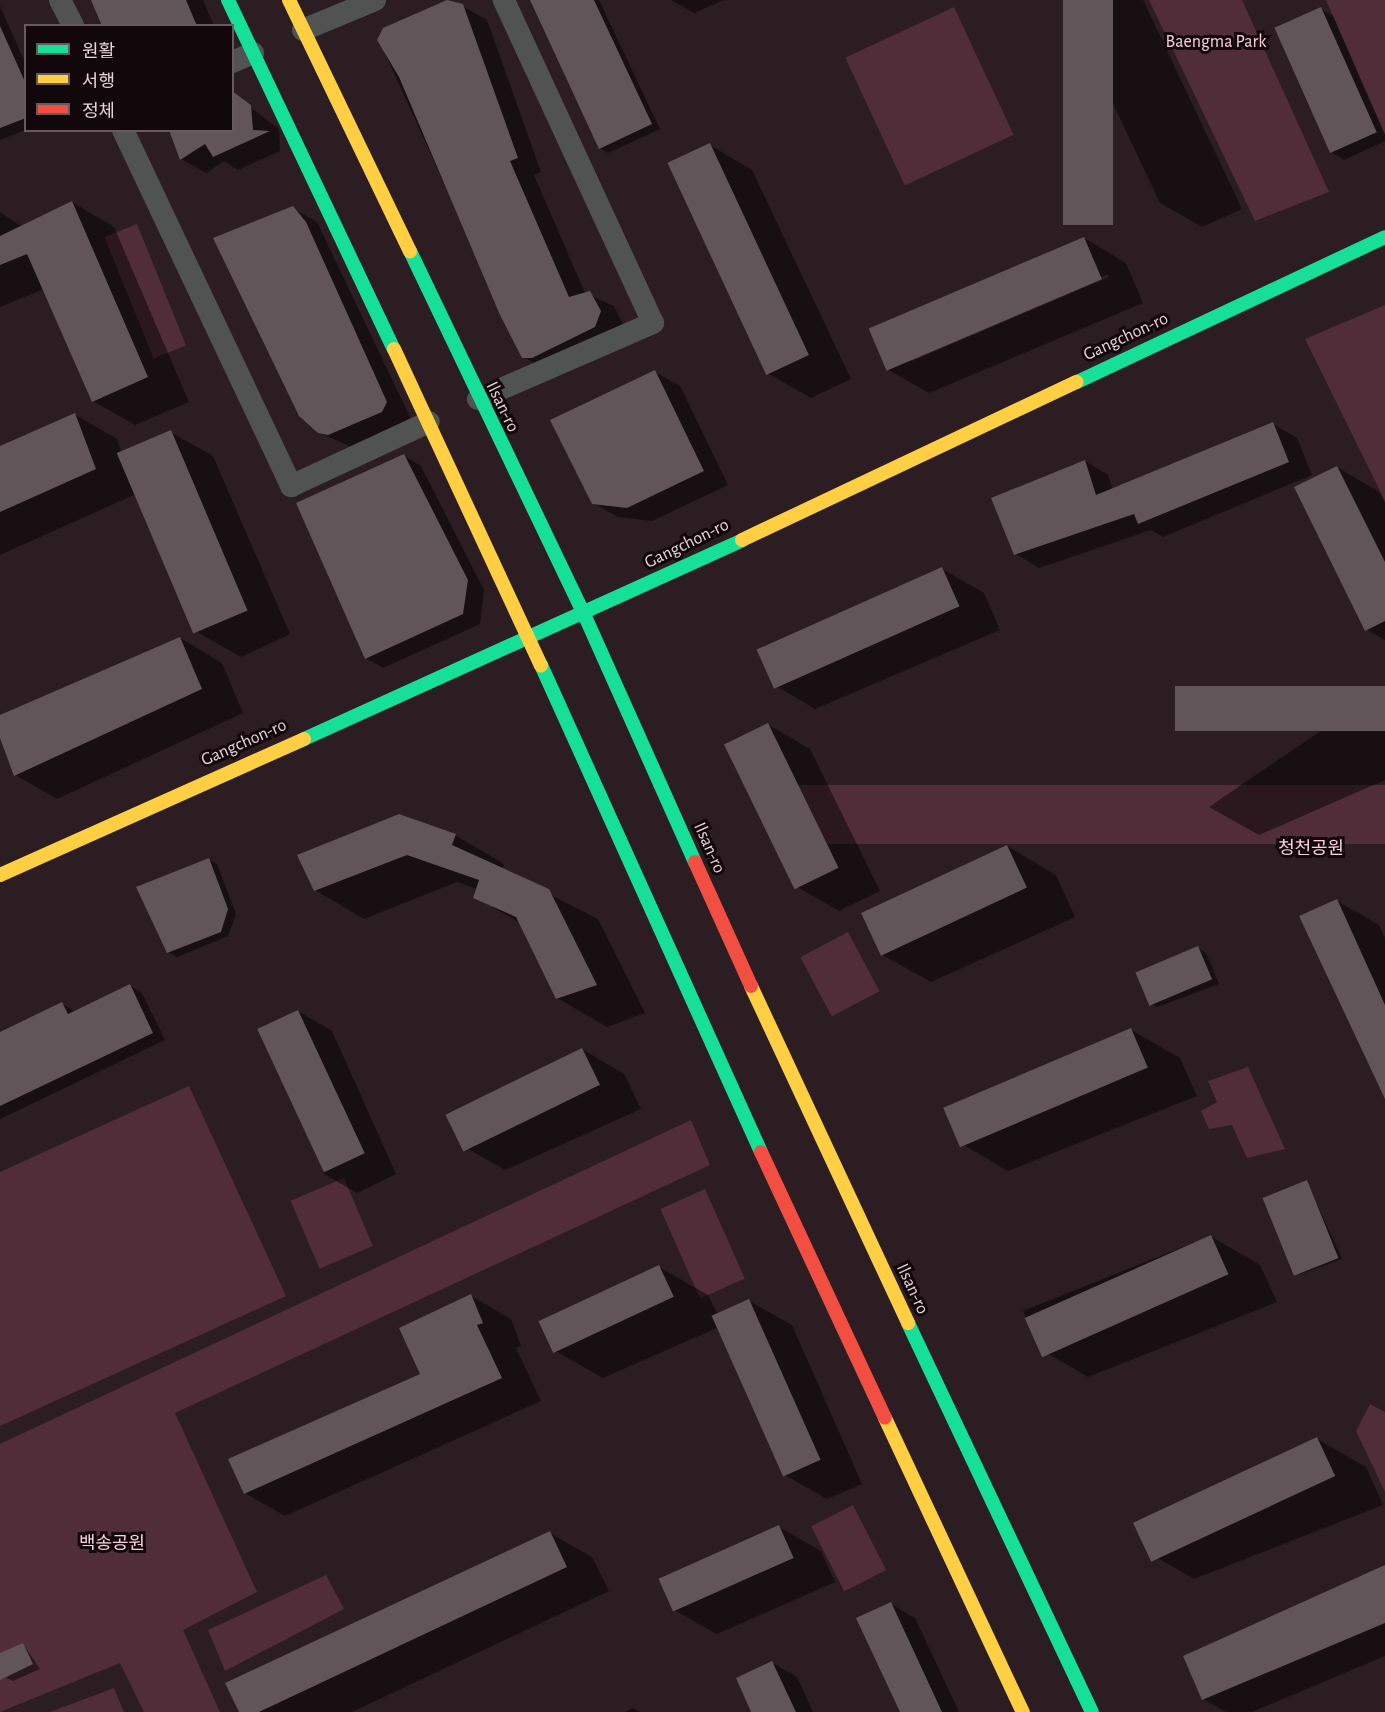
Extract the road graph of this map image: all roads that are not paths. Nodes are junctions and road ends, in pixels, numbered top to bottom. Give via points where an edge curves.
1 (60, 0) edge
2 (228, 0) edge
3 (289, 0) edge
4 (375, 0) edge
5 (504, 0) edge
6 (72, 24) edge
7 (303, 30) junction
8 (243, 58) edge
9 (124, 132) edge
10 (1385, 237) edge
11 (478, 399) junction
12 (429, 422) junction
13 (584, 614) junction
14 (529, 638) junction
15 (0, 875) edge
16 (1023, 1712) edge
17 (1092, 1712) edge

1 - 6 street
2 - 8 main road
3 - 7 main road, Ilsan-ro
4 - 7 street
5 - 11 street via 653,323
7 - 11 main road, Ilsan-ro
8 - 12 main road
9 - 12 street via 291,486
10 - 13 main road, Gangchon-ro
11 - 13 main road, Ilsan-ro
12 - 14 main road
13 - 14 main road, Gangchon-ro
13 - 17 main road, Ilsan-ro via 799,1093
14 - 15 main road, Gangchon-ro
14 - 16 main road via 891,1437

